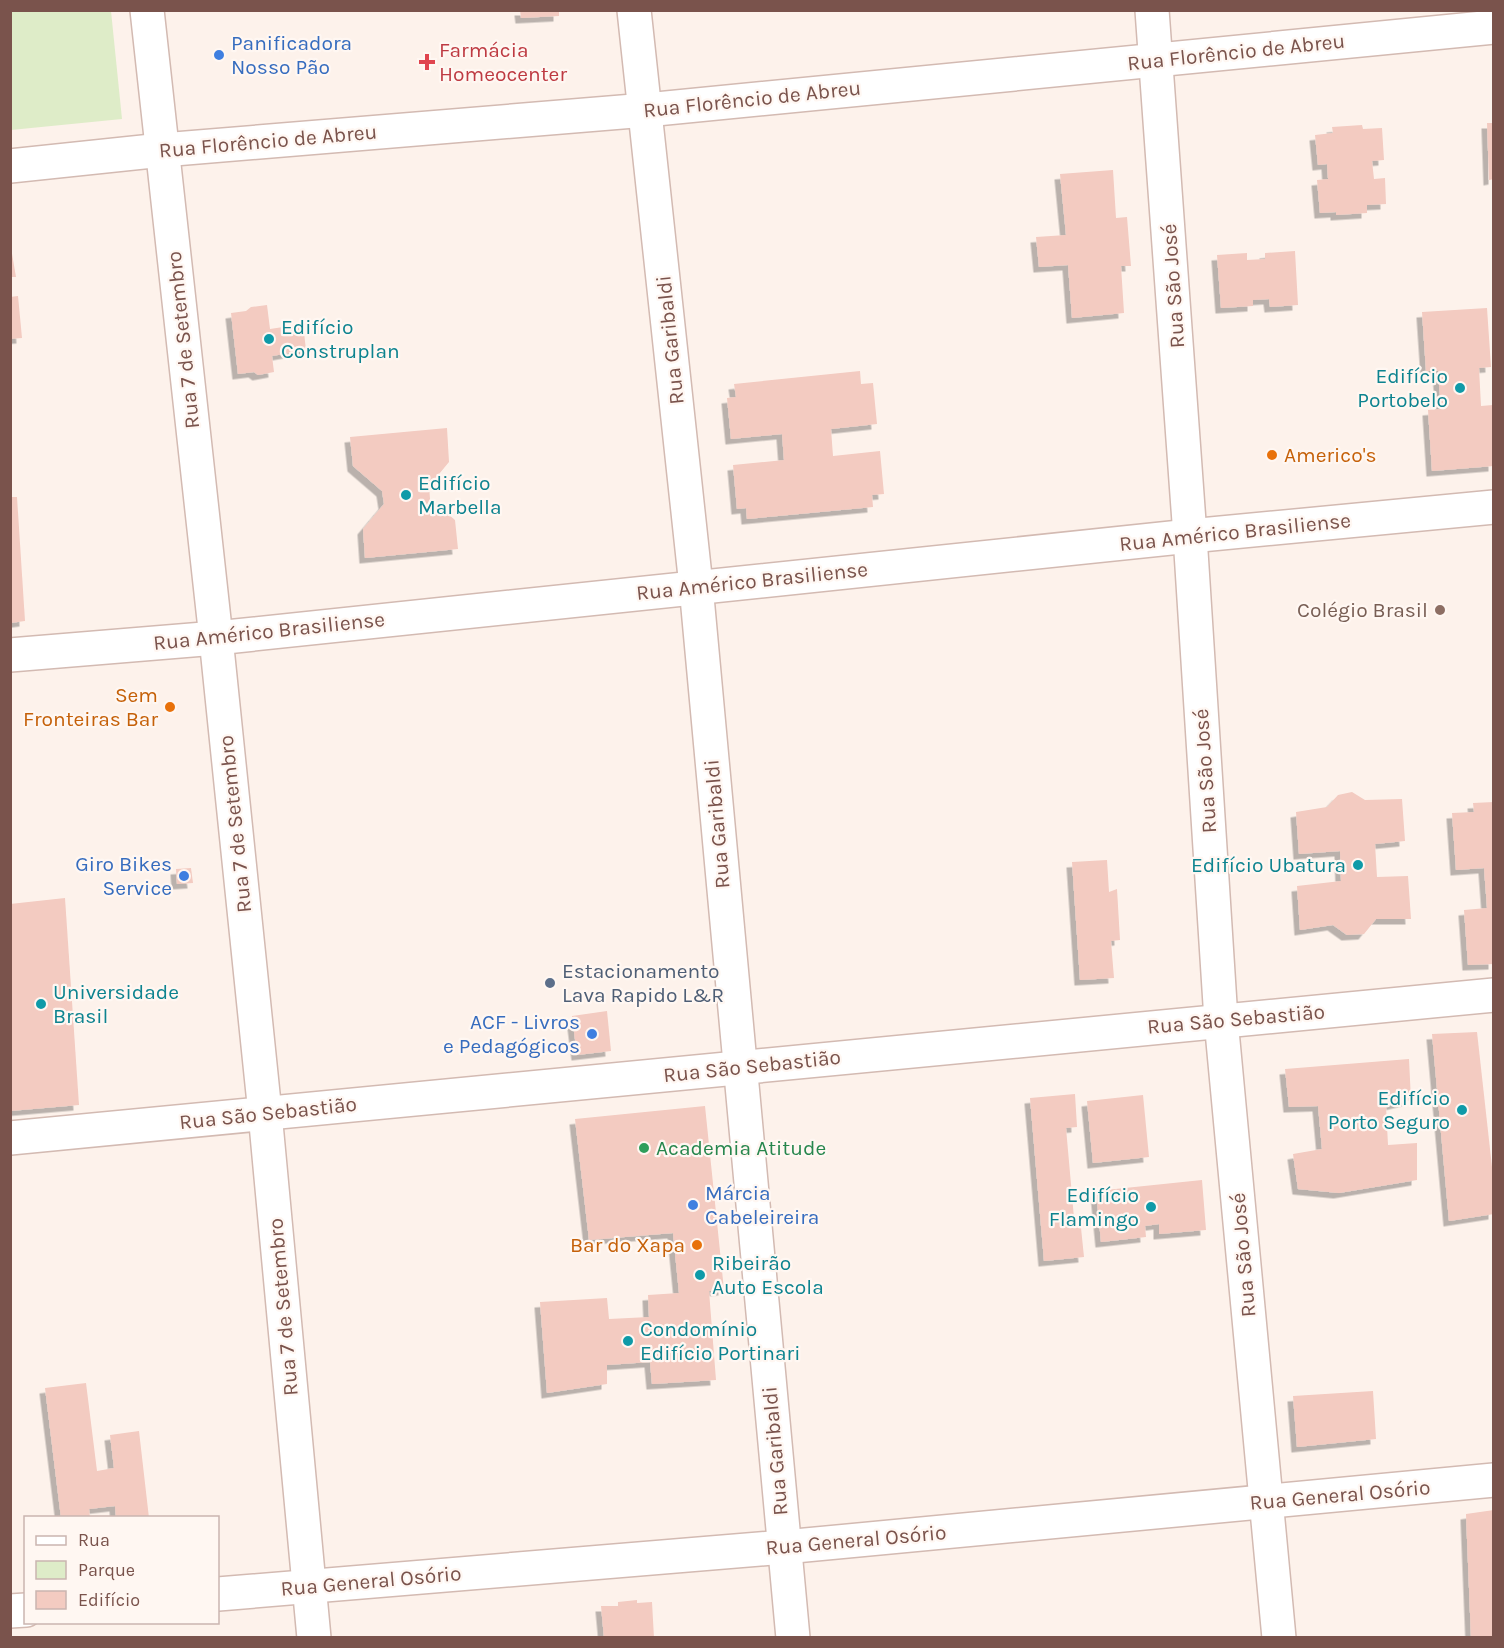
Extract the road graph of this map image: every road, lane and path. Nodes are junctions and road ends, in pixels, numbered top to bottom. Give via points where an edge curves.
1 (147, 10) edge
2 (634, 10) edge
3 (1152, 10) edge
4 (1494, 27) edge
5 (1157, 59) junction
6 (646, 110) junction
7 (162, 150) junction
8 (10, 166) edge
9 (1494, 507) edge
10 (1190, 536) junction
11 (696, 586) junction
12 (216, 638) junction
13 (10, 655) edge
14 (1494, 995) edge
15 (1221, 1020) junction
16 (739, 1068) junction
17 (265, 1113) junction
18 (10, 1138) edge
19 (1494, 1480) edge
20 (1267, 1502) junction
21 (784, 1547) junction
22 (309, 1586) junction
23 (219, 1594) edge
24 (314, 1638) edge
25 (792, 1638) edge
26 (1279, 1638) edge

1 - 7 street, Rua 7 de Setembro
2 - 6 street, Rua Garibaldi
3 - 5 street, Rua São José
4 - 5 street, Rua Florêncio de Abreu
5 - 6 street, Rua Florêncio de Abreu
5 - 10 street, Rua São José
6 - 7 street, Rua Florêncio de Abreu
6 - 11 street, Rua Garibaldi
7 - 8 street, Rua Florêncio de Abreu
7 - 12 street, Rua 7 de Setembro
9 - 10 street, Rua Américo Brasiliense
10 - 11 street, Rua Américo Brasiliense
10 - 15 street, Rua São José
11 - 12 street, Rua Américo Brasiliense
11 - 16 street, Rua Garibaldi
12 - 13 street, Rua Américo Brasiliense
12 - 17 street, Rua 7 de Setembro
14 - 15 street, Rua São Sebastião
15 - 16 street, Rua São Sebastião
15 - 20 street, Rua São José
16 - 17 street, Rua São Sebastião
16 - 21 street, Rua Garibaldi
17 - 18 street, Rua São Sebastião
17 - 22 street, Rua 7 de Setembro
19 - 20 street, Rua General Osório
20 - 21 street, Rua General Osório
20 - 26 street, Rua São José
21 - 22 street, Rua General Osório
21 - 25 street, Rua Garibaldi
22 - 23 street, Rua General Osório
22 - 24 street, Rua 7 de Setembro

